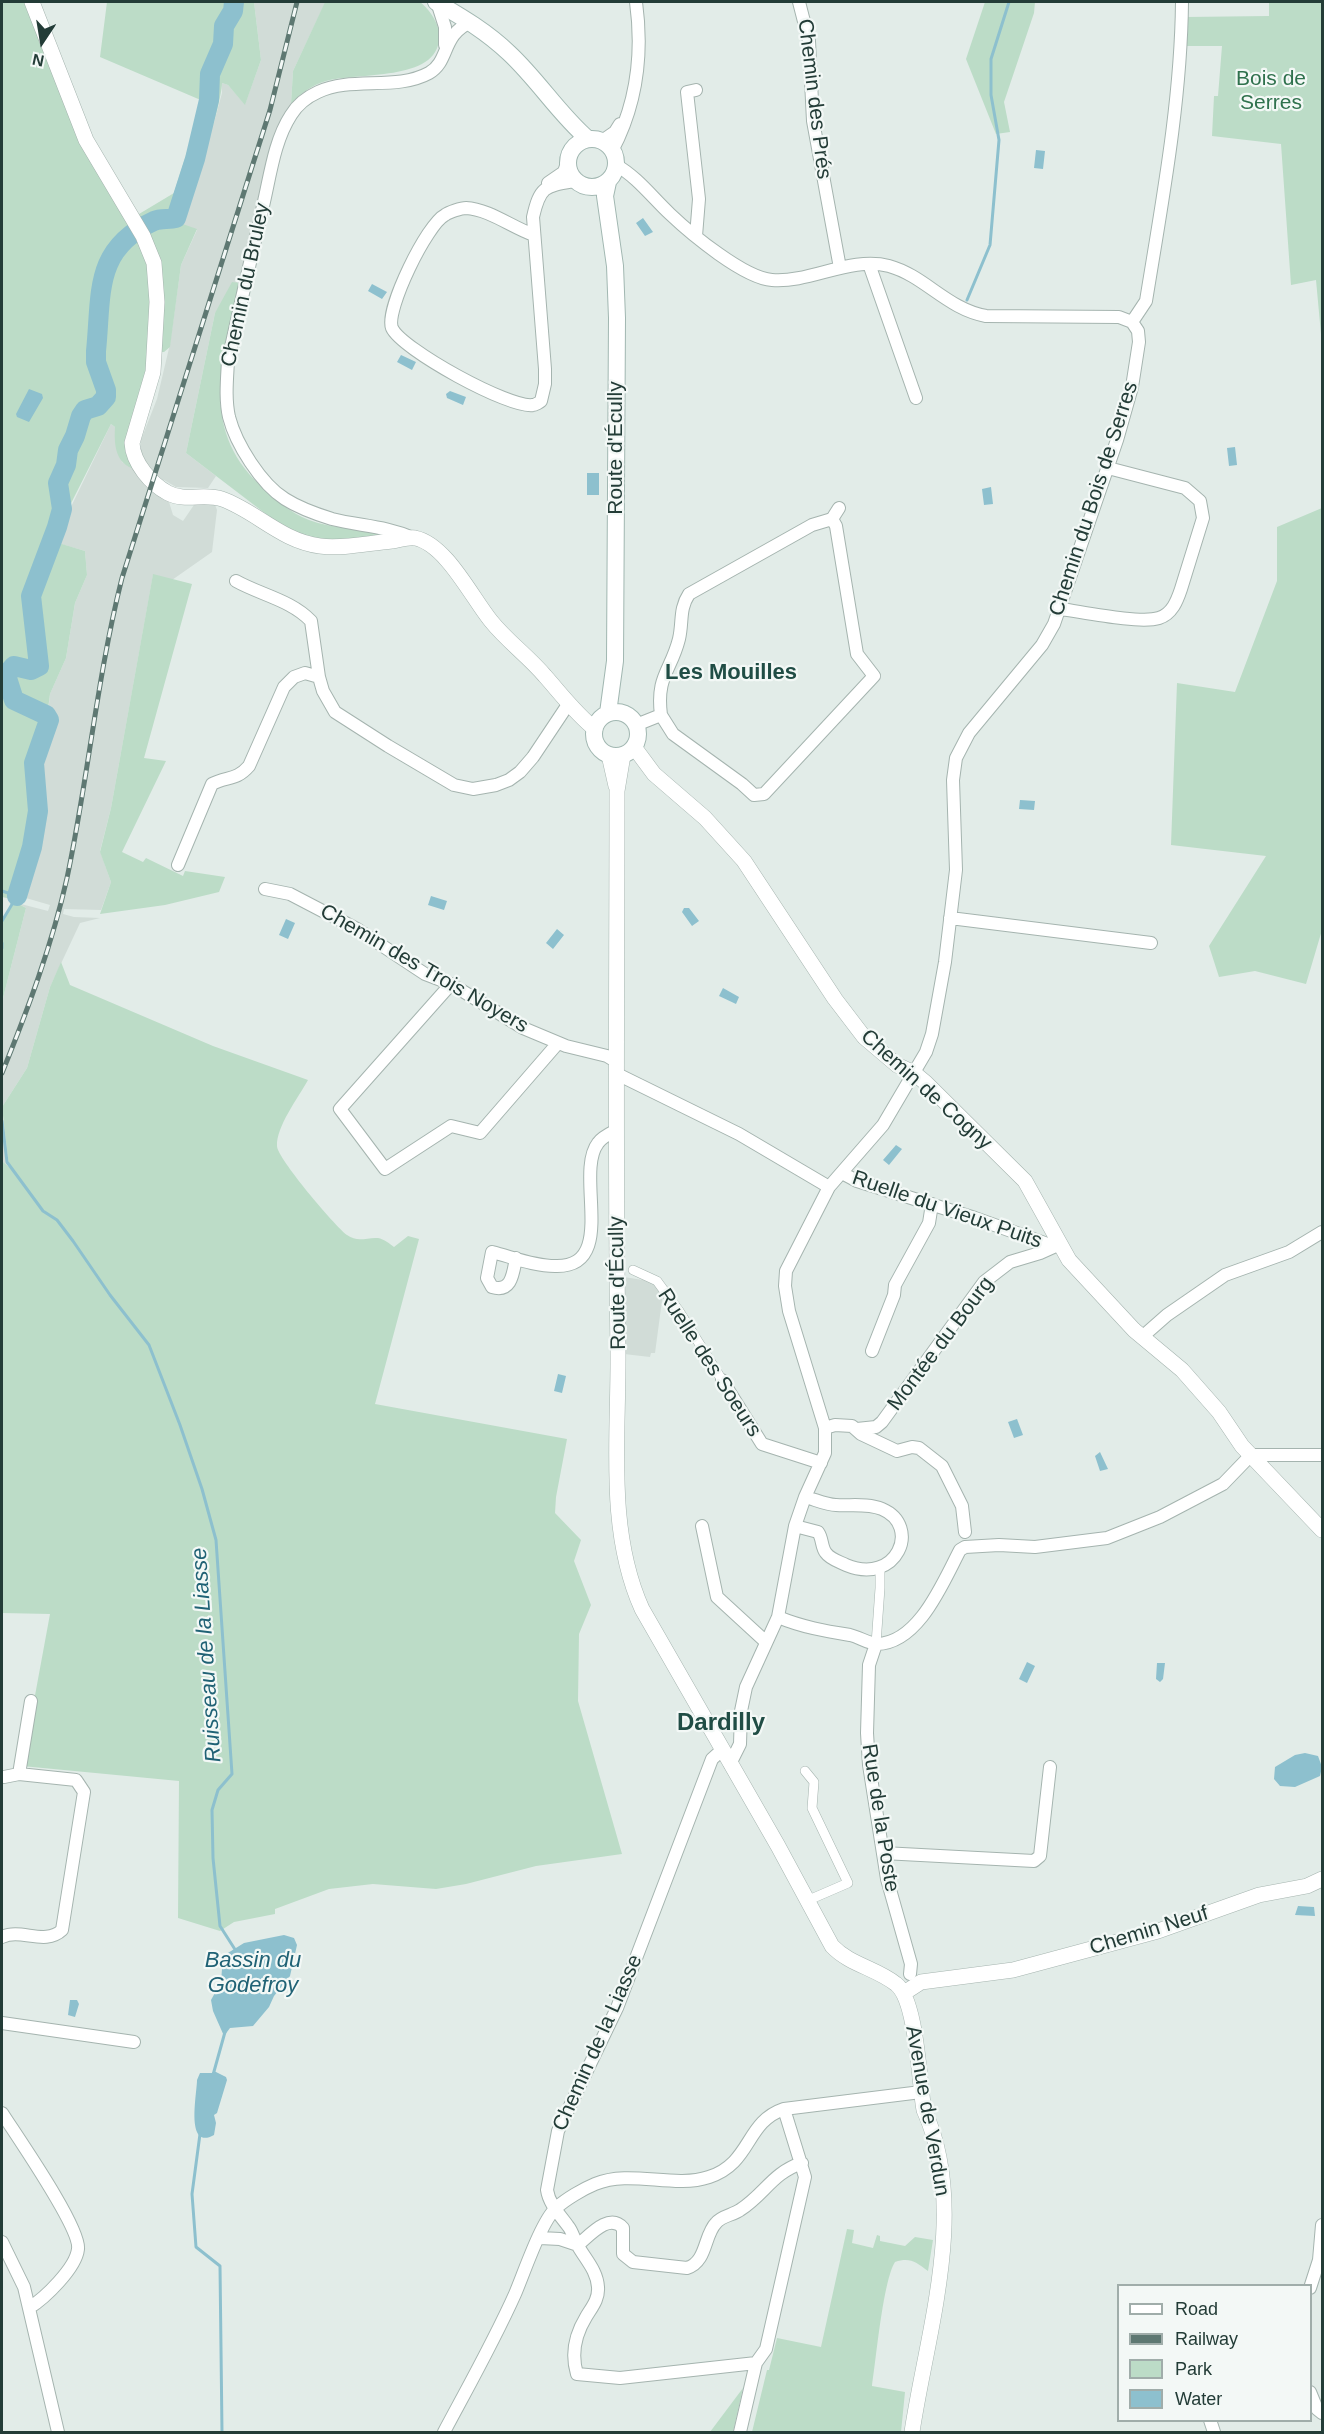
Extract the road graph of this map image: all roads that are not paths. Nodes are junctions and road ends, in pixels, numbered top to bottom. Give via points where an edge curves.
1 (32, 2) edge
2 (437, 2) edge
3 (636, 2) edge
4 (799, 2) edge
5 (1182, 2) edge
6 (471, 22) junction
7 (444, 52) junction
8 (696, 90) dead end
9 (560, 112) junction
10 (568, 158) junction
11 (606, 159) junction
12 (579, 183) junction
13 (543, 190) junction
14 (534, 235) junction
15 (610, 235) junction
16 (696, 236) junction
17 (870, 264) junction
18 (840, 268) junction
19 (1132, 322) junction
20 (916, 398) dead end
21 (1108, 468) junction
22 (414, 538) junction
23 (236, 581) dead end
24 (1060, 609) junction
25 (319, 677) junction
26 (570, 705) junction
27 (661, 715) junction
28 (613, 719) junction
29 (622, 752) junction
30 (178, 865) dead end
31 (265, 889) dead end
32 (950, 918) junction
33 (1151, 943) dead end
34 (451, 984) junction
35 (558, 1043) junction
36 (617, 1068) junction
37 (914, 1073) junction
38 (617, 1130) junction
39 (842, 1173) junction
40 (829, 1186) junction
41 (932, 1204) junction
42 (1323, 1232) edge
43 (1056, 1245) junction
44 (516, 1258) dead end
45 (633, 1270) dead end
46 (1142, 1337) junction
47 (872, 1351) dead end
48 (722, 1380) joint
49 (825, 1428) junction
50 (857, 1429) junction
51 (1251, 1455) junction
52 (1323, 1455) edge
53 (821, 1463) junction
54 (805, 1497) junction
55 (702, 1526) dead end
56 (795, 1526) junction
57 (1323, 1530) edge
58 (964, 1532) dead end
59 (880, 1567) junction
60 (778, 1617) junction
61 (766, 1642) junction
62 (876, 1644) junction
63 (31, 1701) dead end
64 (722, 1750) junction
65 (730, 1764) junction
66 (1050, 1767) dead end
67 (805, 1771) dead end
68 (19, 1774) junction
69 (4, 1777) dead end
70 (883, 1853) junction
71 (1323, 1879) edge
72 (811, 1899) dead end
73 (2, 1937) edge
74 (910, 1974) junction
75 (972, 1976) junction
76 (901, 1989) junction
77 (2, 2023) edge
78 (134, 2042) dead end
79 (921, 2092) junction
80 (784, 2109) junction
81 (2, 2113) edge
82 (802, 2163) junction
83 (555, 2208) junction
84 (1323, 2225) edge
85 (540, 2238) junction
86 (2, 2242) edge
87 (578, 2245) junction
88 (1312, 2284) edge
89 (29, 2308) junction
90 (756, 2363) junction
91 (1312, 2395) edge
92 (1323, 2413) edge
93 (58, 2433) edge
94 (444, 2433) edge
95 (740, 2433) edge
96 (912, 2433) edge

1 - 22 street via 86,140 154,263 157,302 152,379 132,443 143,469 170,494 218,498 308,544 346,546
2 - 6 main road
2 - 7 street via 445,27
3 - 11 street via 640,44 632,102 615,132
4 - 18 street, Chemin des Prés via 809,41 813,121
5 - 19 street via 1170,147 1146,301
6 - 7 street, Chemin du Bruley via 456,30
6 - 9 main road via 509,53
7 - 22 street, Chemin du Bruley via 431,71 419,77 329,88 303,101 290,116 277,150 228,361 226,393 238,443 258,473 283,498 333,519 393,529
8 - 16 street via 687,92 699,199
9 - 10 main road via 570,147
9 - 11 main road
10 - 11 main road via 577,144
10 - 12 main road, Route d'Écully via 568,170
10 - 13 street via 564,172
11 - 12 main road via 596,187
11 - 15 main road, Route d'Écully
11 - 16 street
12 - 13 street via 553,184
12 - 15 main road, Route d'Écully via 596,203
13 - 14 street via 533,217
14 - 14 street via 545,384 542,401 534,405 495,396 424,356 393,330 390,318 400,289 422,245 444,215 466,208
15 - 28 main road, Route d'Écully via 617,318
16 - 18 street via 736,265 764,278 792,279
17 - 18 street
17 - 19 street via 905,272 973,314 1119,317
17 - 20 street
19 - 21 street, Chemin du Bois de Serres via 1140,342
21 - 24 street, Chemin du Bois de Serres
21 - 24 street via 1185,488 1200,501 1203,518 1178,600 1167,613 1151,620
22 - 26 street, Chemin du Bruley via 447,561 489,619
23 - 25 street via 287,604 311,621
24 - 32 street, Chemin du Bois de Serres via 1042,645 969,733 956,758 956,870
25 - 26 street via 335,712 454,785 474,789 496,785 519,772
25 - 30 street via 294,677 284,687 249,766 234,779 212,784
26 - 28 street
27 - 27 street via 661,682 680,638 680,614 689,594 836,513 857,654 874,676 764,794 754,795 679,739
27 - 28 street
28 - 29 main road via 638,739
28 - 29 main road via 596,742 601,750
29 - 36 street, Route d'Écully via 617,791
29 - 37 street, Chemin de Cogny via 705,818 744,861 864,1037 897,1065
31 - 34 street, Chemin des Trois Noyers via 290,894 357,929 425,974
32 - 33 street
32 - 37 street, Chemin du Bois de Serres via 932,1034
34 - 35 street, Chemin des Trois Noyers via 523,1028
34 - 35 street via 340,1108 385,1169 451,1126 480,1133
35 - 36 street, Chemin des Trois Noyers via 607,1056
36 - 38 street, Route d'Écully
36 - 40 street, Chemin des Trois Noyers
37 - 39 street, Chemin du Bois de Serres via 883,1125
37 - 43 street, Chemin de Cogny via 1025,1181
38 - 44 street via 598,1142 593,1152 591,1228 589,1246 583,1256 554,1266
38 - 64 street, Route d'Écully via 617,1546 642,1609
39 - 40 street, Chemin du Bois de Serres
39 - 41 street, Ruelle du Vieux Puits
40 - 49 street, Chemin du Bois de Serres via 790,1260 785,1286
41 - 43 street, Ruelle du Vieux Puits
41 - 47 street via 929,1223 895,1285
42 - 46 street via 1289,1252 1225,1275
43 - 46 street, Chemin de Cogny
43 - 50 street, Montée du Bourg via 1010,1262 984,1282 882,1422 876,1427
45 - 48 street, Ruelle des Soeurs via 657,1281
46 - 51 street, Chemin de Cogny via 1182,1370
48 - 53 street, Ruelle des Soeurs via 762,1444
49 - 50 street via 842,1425
49 - 53 street
50 - 58 street via 897,1451 919,1448 942,1466 962,1506
51 - 52 street
51 - 57 street, Chemin de Cogny
51 - 62 street via 1223,1484 1160,1517 1107,1538 1035,1547 965,1547 923,1618 910,1630
53 - 54 street
54 - 56 street
54 - 59 street via 835,1505 849,1503 883,1509 892,1515 900,1530 901,1546 898,1554
55 - 61 street via 717,1597
56 - 59 street via 818,1532 826,1553 838,1561 860,1569
56 - 60 street
59 - 62 street
60 - 61 street
60 - 62 street
61 - 65 street via 743,1698 740,1744
62 - 70 street, Rue de la Poste via 869,1665 867,1733
63 - 68 street
64 - 65 street
64 - 83 street, Chemin de la Liasse via 712,1759 608,2027 558,2131 547,2186 547,2195
65 - 76 street via 832,1946
66 - 70 street via 1040,1857 1034,1861
67 - 72 street via 814,1782 812,1809 848,1883
68 - 69 street
68 - 73 street via 76,1780 84,1792 62,1930 46,1937
70 - 74 street, Rue de la Poste via 912,1964
71 - 75 street, Chemin Neuf via 1259,1895 1158,1931 1013,1970
74 - 75 street, Chemin Neuf
74 - 76 street
75 - 76 street, Chemin Neuf via 921,1982
76 - 79 street, Avenue de Verdun via 910,2006
77 - 78 street
79 - 80 street
79 - 96 street, Avenue de Verdun via 944,2189 941,2260
80 - 82 street
80 - 83 street via 772,2113 740,2158 721,2172 684,2181 604,2182
81 - 89 street via 70,2223 79,2247 74,2262 42,2300
82 - 87 street via 780,2173 747,2205 717,2221 704,2250 687,2268 627,2259 623,2254 623,2228 612,2221
82 - 90 street via 805,2176 766,2348
83 - 85 street
83 - 87 street
84 - 88 street
85 - 87 street
85 - 94 street
86 - 89 street via 20,2278
87 - 90 street via 596,2273 598,2289 575,2343 577,2374 620,2378
89 - 93 street
90 - 95 street
91 - 92 street via 1317,2409

